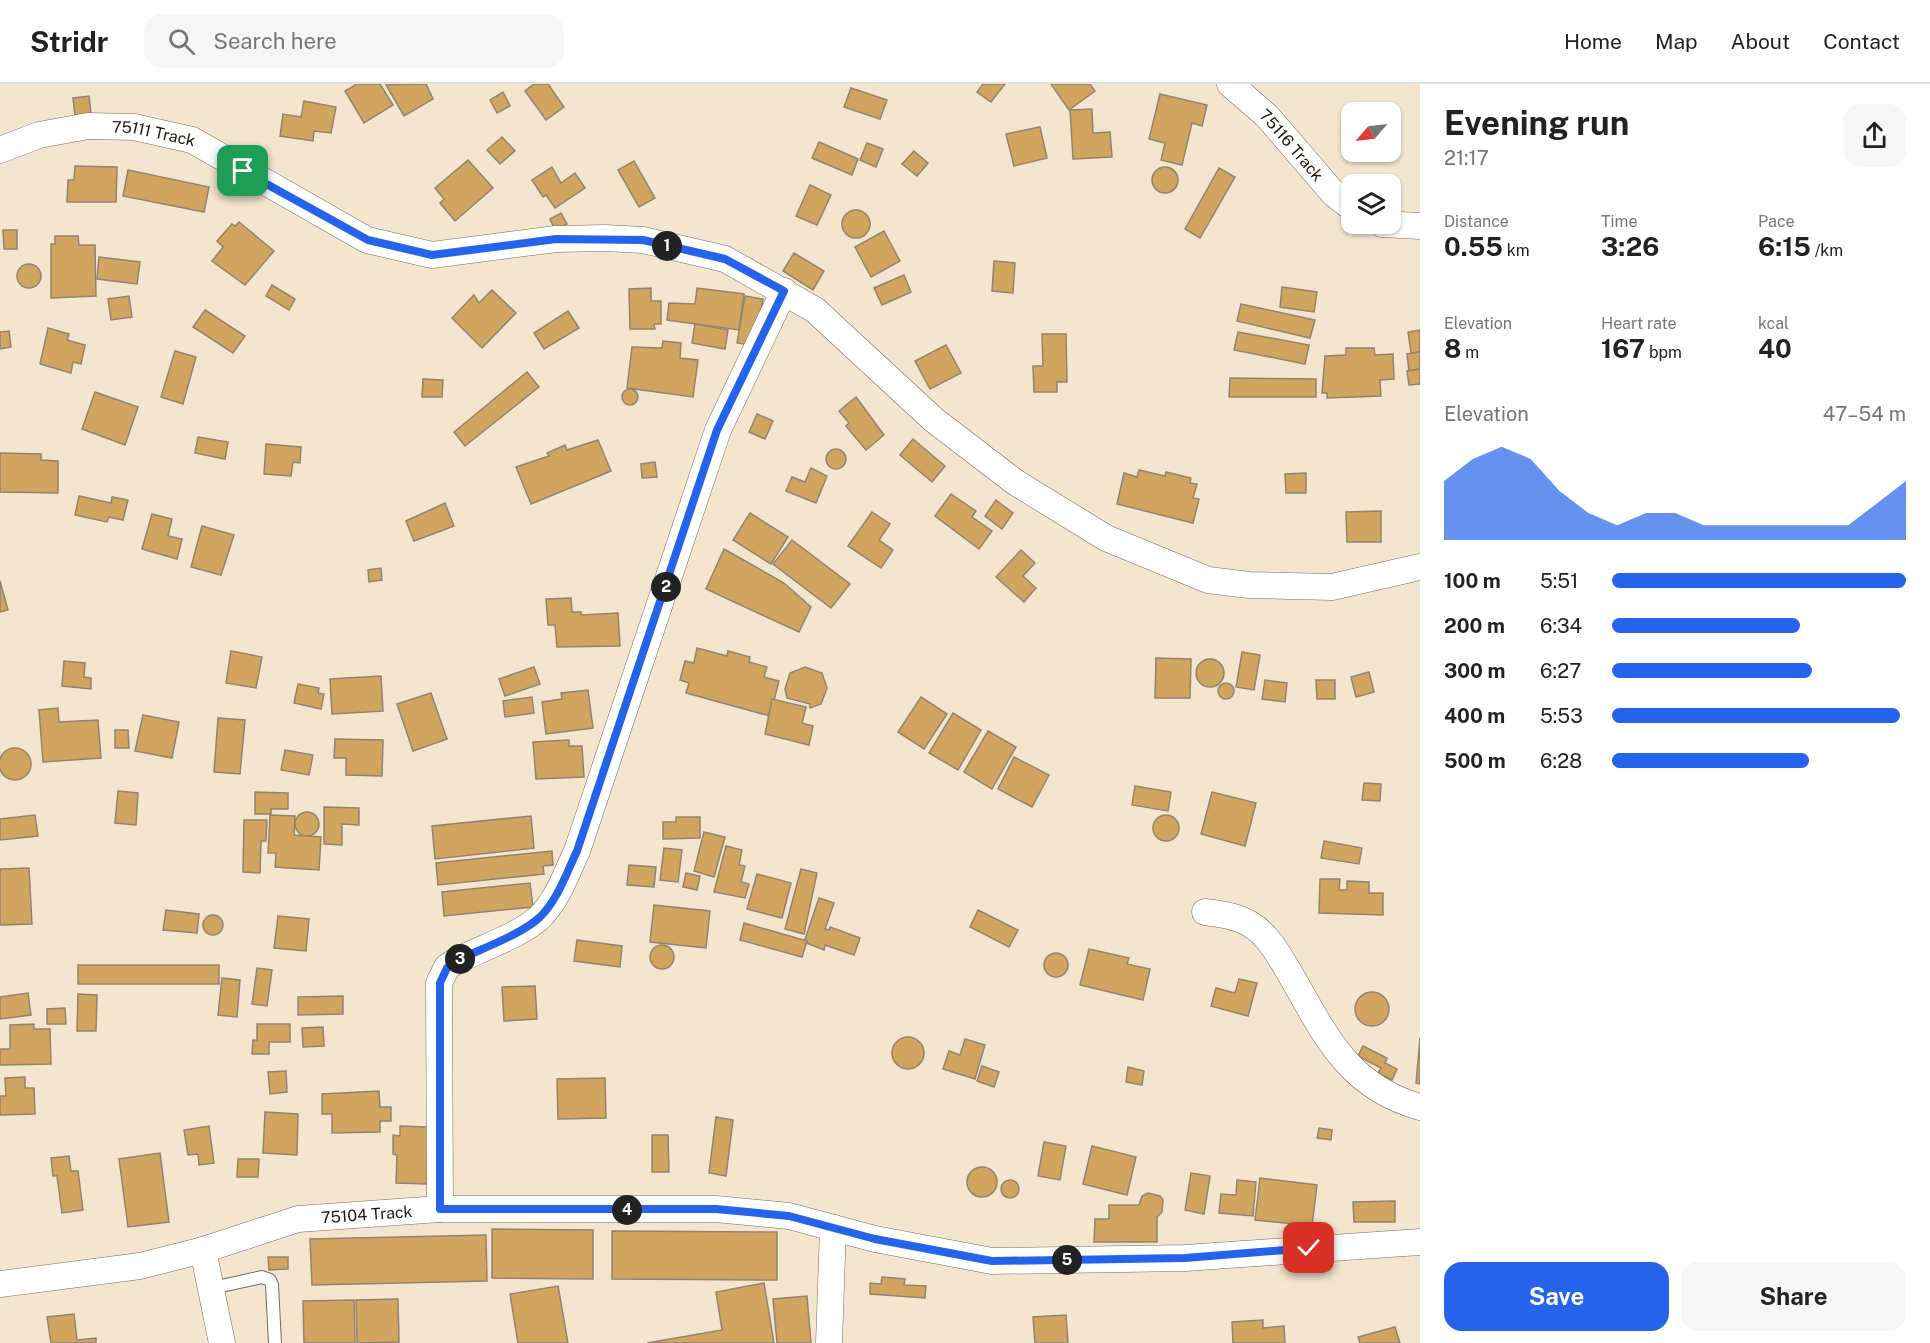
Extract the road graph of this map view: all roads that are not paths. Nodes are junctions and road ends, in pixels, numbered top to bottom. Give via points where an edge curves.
1 (1230, 84) edge
2 (0, 150) edge
3 (1341, 199) edge
4 (1401, 225) edge
5 (1420, 226) edge
6 (784, 291) junction
7 (1420, 567) edge
8 (1205, 912) dead end
9 (1420, 1107) edge
10 (440, 1209) junction
11 (832, 1228) junction
12 (1420, 1242) edge
13 (203, 1250) junction
14 (0, 1284) edge
15 (212, 1288) junction
16 (222, 1343) edge
17 (275, 1343) edge
18 (829, 1343) edge

1 - 3 street, 75116 Track via 1267,116
2 - 6 street, 75111 Track via 39,135 88,126 134,127 192,140 368,240 432,255 556,239 643,240 725,259
4 - 5 street
6 - 7 street, 75111 Track via 815,310 934,420 1015,482 1106,538 1208,580 1249,585 1332,586
6 - 10 street via 717,430 577,851 556,896 539,918 456,961 447,968 440,983
8 - 9 street via 1230,915 1251,924 1277,951 1337,1051 1361,1078 1374,1088
10 - 11 street, 75104 Track via 716,1209 789,1216
10 - 13 street, 75104 Track via 298,1219
11 - 12 street, 75104 Track via 992,1261 1185,1258
11 - 18 street
13 - 14 street, 75104 Track via 140,1266
13 - 15 street
15 - 16 street
15 - 17 lane via 262,1276 270,1280

